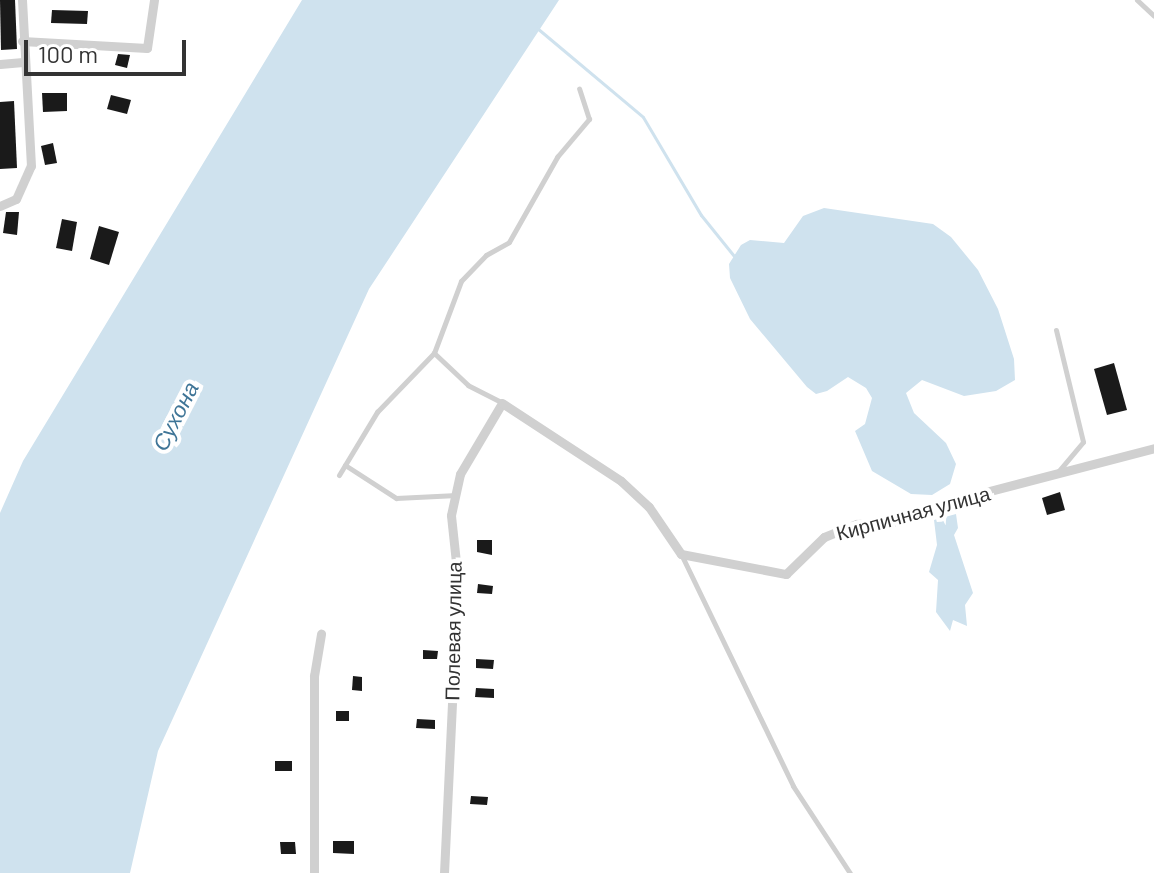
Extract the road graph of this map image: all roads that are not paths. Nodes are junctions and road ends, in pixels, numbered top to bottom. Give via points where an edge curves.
1 (22, 0) edge
2 (154, 0) edge
3 (1137, 0) edge
4 (1154, 16) edge
5 (22, 41) junction
6 (23, 62) junction
7 (0, 64) edge
8 (579, 89) dead end
9 (0, 206) edge
10 (1056, 330) dead end
11 (434, 353) junction
12 (502, 403) junction
13 (1154, 448) edge
14 (345, 465) junction
15 (1058, 472) junction
16 (339, 475) dead end
17 (458, 495) junction
18 (681, 554) junction
19 (321, 634) dead end
20 (314, 873) edge
21 (444, 873) edge
22 (850, 873) edge

1 - 5 street
2 - 5 street via 147,48
3 - 4 lane
5 - 6 street
6 - 7 street
6 - 9 street via 31,166 16,199
8 - 11 lane via 589,119 557,157 509,242 486,255 461,281
10 - 15 lane via 1083,442
11 - 12 lane via 468,385
11 - 14 lane via 377,412
12 - 17 street, Полевая улица via 473,447
12 - 18 street via 621,481 649,507
13 - 15 street, Кирпичная улица
14 - 16 lane
14 - 17 lane via 396,498
15 - 18 street, Кирпичная улица via 896,521 857,524 824,537 786,574
17 - 21 street, Полевая улица via 451,515 458,581
18 - 22 lane via 793,786
19 - 20 street via 314,676

